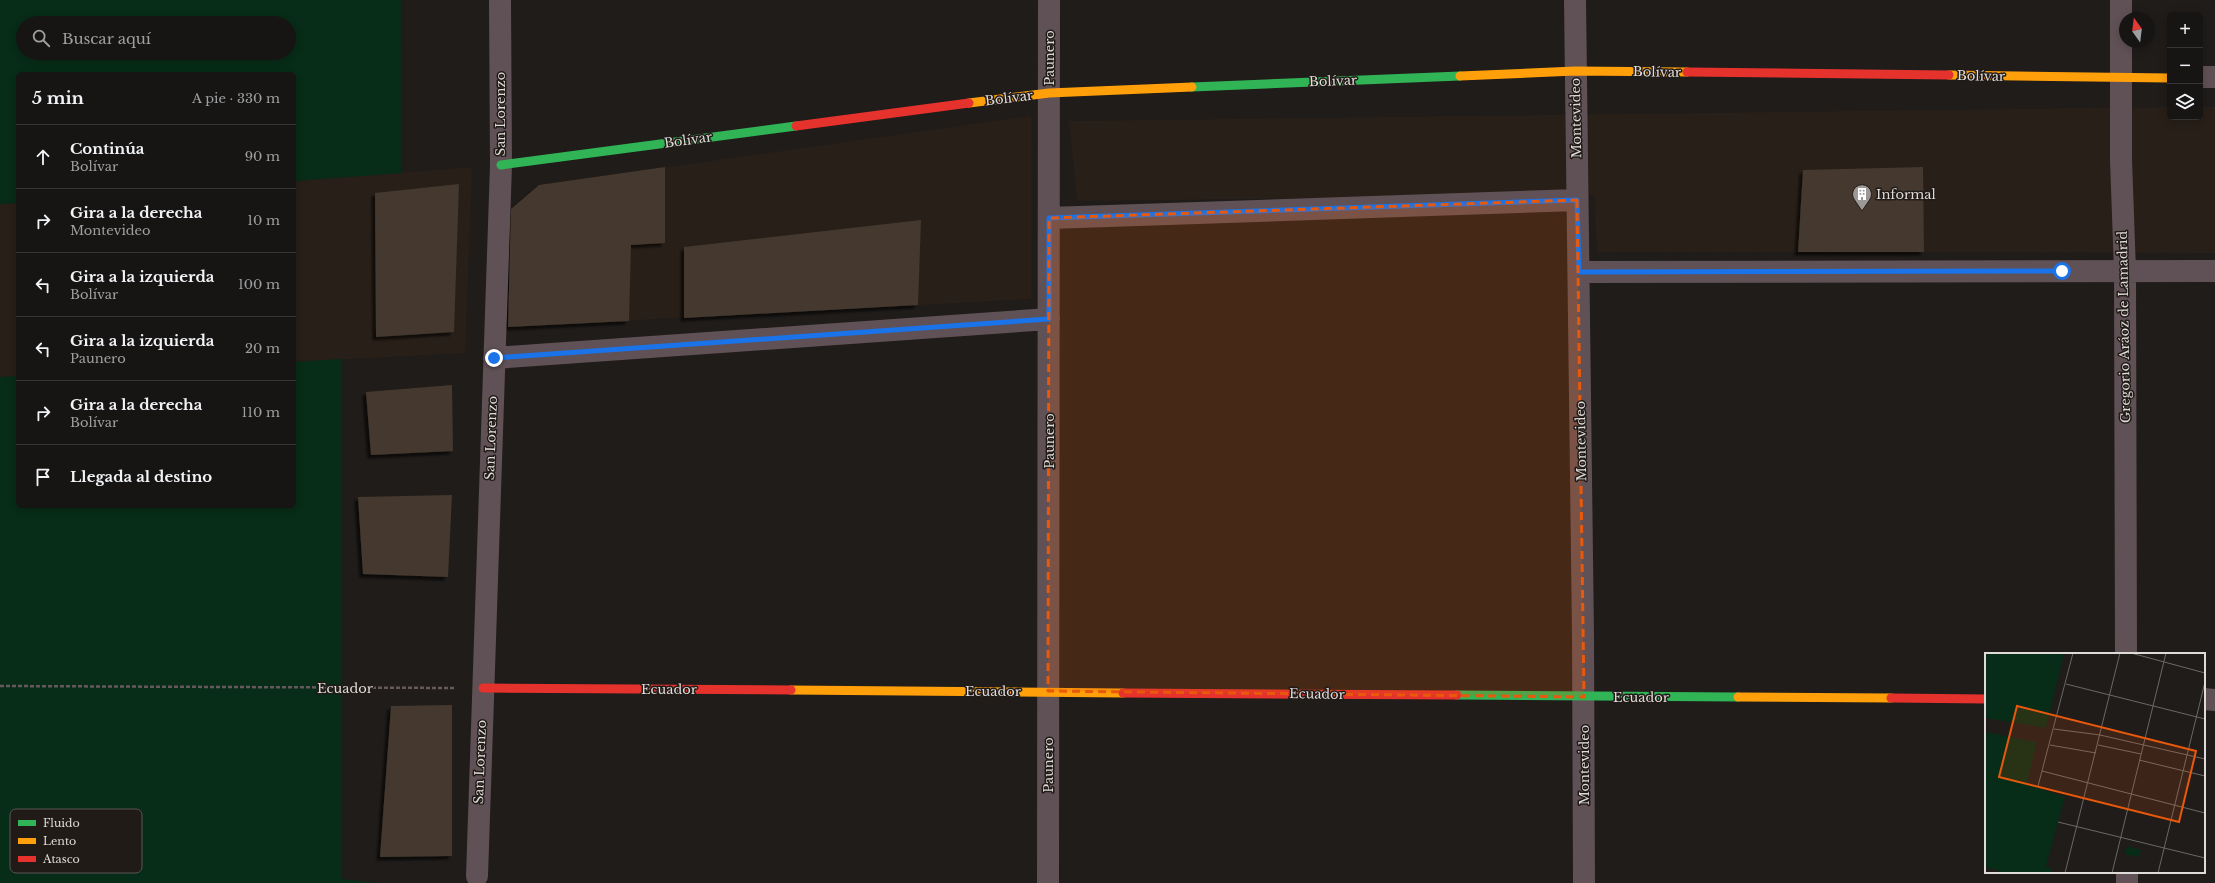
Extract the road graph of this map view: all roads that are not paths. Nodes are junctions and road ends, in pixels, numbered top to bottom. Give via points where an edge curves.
1 (500, 0) edge
2 (1049, 0) edge
3 (1575, 0) edge
4 (2121, 0) edge
5 (1575, 71) junction
6 (2203, 77) edge
7 (2215, 77) edge
8 (2167, 78) edge
9 (2122, 79) junction
10 (1049, 93) junction
11 (500, 165) junction
12 (1577, 200) junction
13 (1049, 218) junction
14 (2125, 271) junction
15 (2215, 271) edge
16 (1579, 272) junction
17 (1049, 319) junction
18 (494, 358) junction
19 (2126, 653) edge
20 (483, 688) junction
21 (1048, 691) junction
22 (1584, 697) junction
23 (1985, 699) edge
24 (2205, 699) edge
25 (2215, 700) edge
26 (477, 876) dead end
27 (1048, 883) edge
28 (1584, 883) edge

1 - 11 street, San Lorenzo
2 - 10 street, Paunero
3 - 5 street, Montevideo
4 - 9 street, Gregorio Aráoz de Lamadrid
5 - 9 street, Bolívar
5 - 10 street, Bolívar
5 - 12 street, Montevideo
6 - 7 street
8 - 9 street, Bolívar
9 - 14 street, Gregorio Aráoz de Lamadrid via 2121,160
10 - 11 street, Bolívar
10 - 13 street, Paunero
11 - 18 street, San Lorenzo
12 - 13 street
12 - 16 street, Montevideo
13 - 17 street, Paunero
14 - 15 street
14 - 16 street
14 - 19 street, Gregorio Aráoz de Lamadrid
16 - 22 street, Montevideo
17 - 18 street
17 - 21 street, Paunero
18 - 20 street, San Lorenzo
20 - 21 street, Ecuador
20 - 26 street, San Lorenzo
21 - 22 street, Ecuador
21 - 27 street, Paunero
22 - 23 street, Ecuador
22 - 28 street, Montevideo
24 - 25 street

